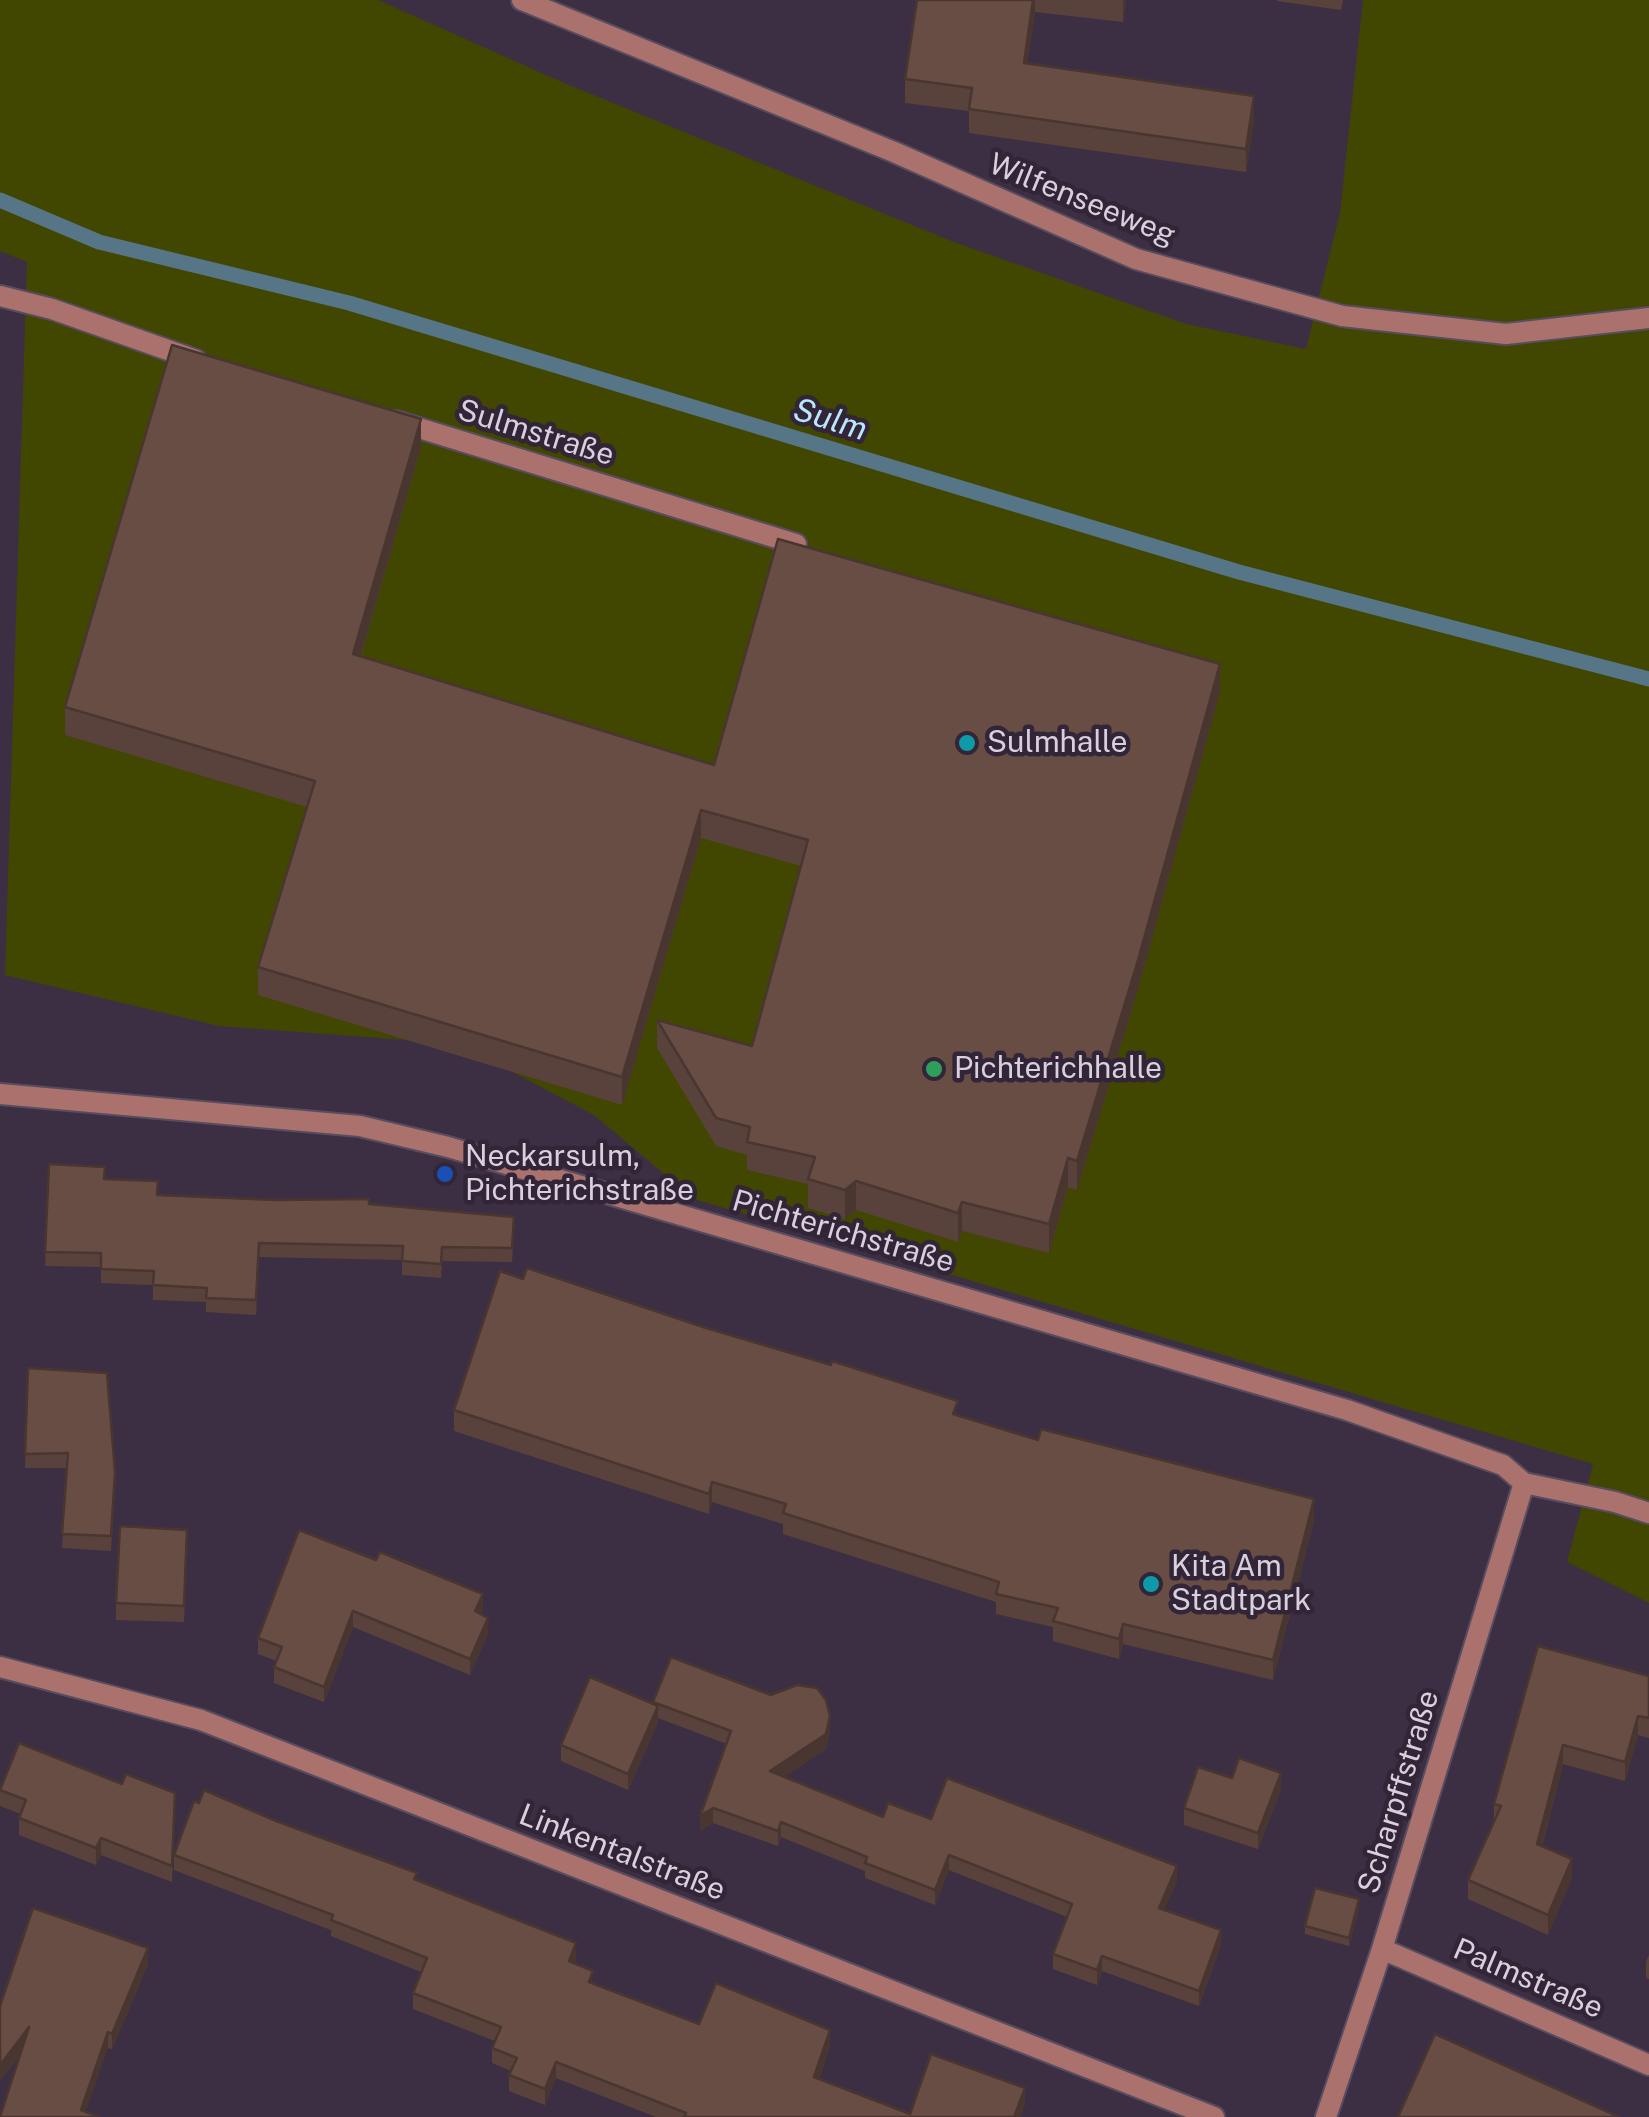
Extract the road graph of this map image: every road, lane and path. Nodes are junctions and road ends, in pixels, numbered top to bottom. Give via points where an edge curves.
1 (522, 0) edge
2 (0, 296) edge
3 (1649, 318) edge
4 (222, 368) edge
5 (369, 413) edge
6 (796, 544) edge
7 (0, 1094) edge
8 (1524, 1483) junction
9 (1649, 1513) edge
10 (0, 1667) edge
11 (1382, 1949) junction
12 (1649, 2065) edge
13 (1214, 2117) edge
14 (1326, 2117) edge

1 - 3 street, Wilfenseeweg via 1136,259 1342,316 1506,334
2 - 4 street
5 - 6 street, Sulmstraße
7 - 8 street, Pichterichstraße via 360,1126 448,1146 1347,1410 1503,1465
8 - 9 street, Pichterichstraße
8 - 11 street, Scharpffstraße
10 - 13 street, Linkentalstraße via 201,1720
11 - 12 street, Palmstraße
11 - 14 street, Scharpffstraße

